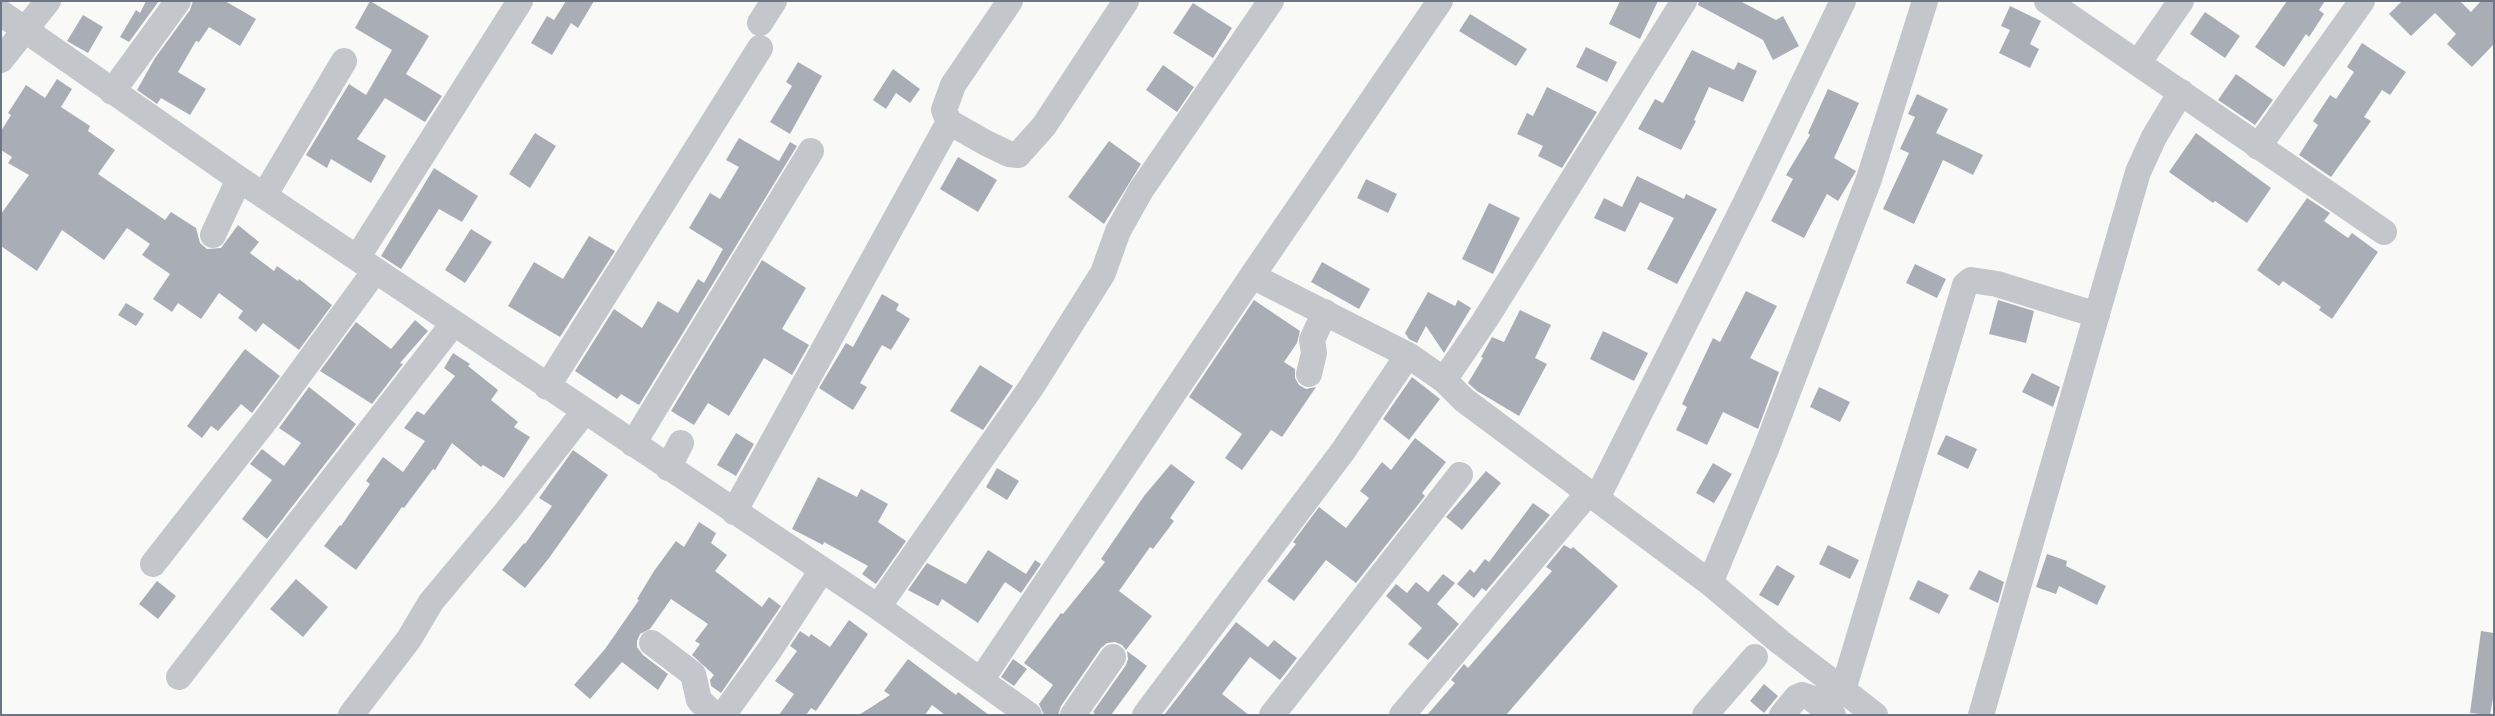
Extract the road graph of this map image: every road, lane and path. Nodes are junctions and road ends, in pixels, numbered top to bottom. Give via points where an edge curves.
1 (48, 1) edge
2 (178, 1) edge
3 (520, 1) edge
4 (774, 1) edge
5 (1010, 1) edge
6 (1126, 1) edge
7 (1271, 1) edge
8 (1440, 1) edge
9 (1684, 1) edge
10 (1843, 1) edge
11 (1925, 1) edge
12 (2047, 1) edge
13 (2181, 1) edge
14 (2362, 1) edge
15 (1, 13) edge
16 (25, 31) junction
17 (1, 60) edge
18 (344, 61) dead end
19 (2138, 63) junction
20 (112, 92) junction
21 (2181, 92) junction
22 (949, 122) junction
23 (2258, 147) junction
24 (811, 152) dead end
25 (238, 179) junction
26 (264, 196) junction
27 (2384, 232) dead end
28 (213, 235) dead end
29 (366, 265) junction
30 (1252, 276) junction
31 (1324, 312) junction
32 (2098, 314) junction
33 (453, 324) junction
34 (1408, 355) junction
35 (1309, 374) dead end
36 (1444, 380) junction
37 (547, 387) junction
38 (584, 412) junction
39 (681, 443) dead end
40 (633, 444) junction
41 (668, 468) junction
42 (1460, 475) dead end
43 (1593, 495) junction
44 (734, 512) junction
45 (153, 564) dead end
46 (822, 570) junction
47 (1710, 583) junction
48 (878, 607) junction
49 (652, 643) dead end
50 (1113, 657) dead end
51 (1755, 657) dead end
52 (179, 677) dead end
53 (981, 680) junction
54 (1843, 690) junction
55 (350, 715) edge
56 (714, 715) edge
57 (723, 715) edge
58 (1029, 715) edge
59 (1073, 715) edge
60 (1145, 715) edge
61 (1272, 715) edge
62 (1402, 715) edge
63 (1705, 715) edge
64 (1782, 715) edge
65 (1833, 715) edge
66 (1875, 715) edge
67 (1982, 715) edge

1 - 16 street
2 - 20 street
3 - 29 street
4 - 37 street via 760,36
5 - 22 street via 946,101 944,110
6 - 22 street via 1044,126 1018,155 994,147
7 - 48 street via 1141,190 1118,231 1103,273 1037,378
8 - 30 street
9 - 36 street via 1485,320
10 - 43 street via 1746,202
11 - 47 street via 1850,231 1766,449
12 - 19 street
13 - 19 street
14 - 23 street
15 - 16 street
16 - 17 street
16 - 20 street
18 - 26 street
19 - 21 street
20 - 25 street
21 - 23 street
21 - 32 street via 2138,172
22 - 44 street
23 - 27 street
24 - 40 street
25 - 26 street
25 - 28 street
26 - 29 street
29 - 33 street
29 - 45 street via 268,416
30 - 31 street
30 - 53 street
31 - 34 street
31 - 35 street via 1312,340 1314,353
32 - 54 street via 1997,284 1972,280 1965,285
32 - 67 street
33 - 37 street
33 - 52 street
34 - 36 street
34 - 60 street via 1343,452
36 - 43 street via 1464,400
37 - 38 street
38 - 40 street
38 - 55 street via 431,602 408,639
39 - 41 street
40 - 41 street
41 - 44 street
42 - 61 street
43 - 47 street
43 - 62 street
44 - 46 street
46 - 48 street
46 - 57 street
47 - 54 street
48 - 53 street
49 - 56 street via 693,674 699,700
50 - 59 street
51 - 63 street
53 - 58 street
54 - 66 street
64 - 65 street via 1802,695

